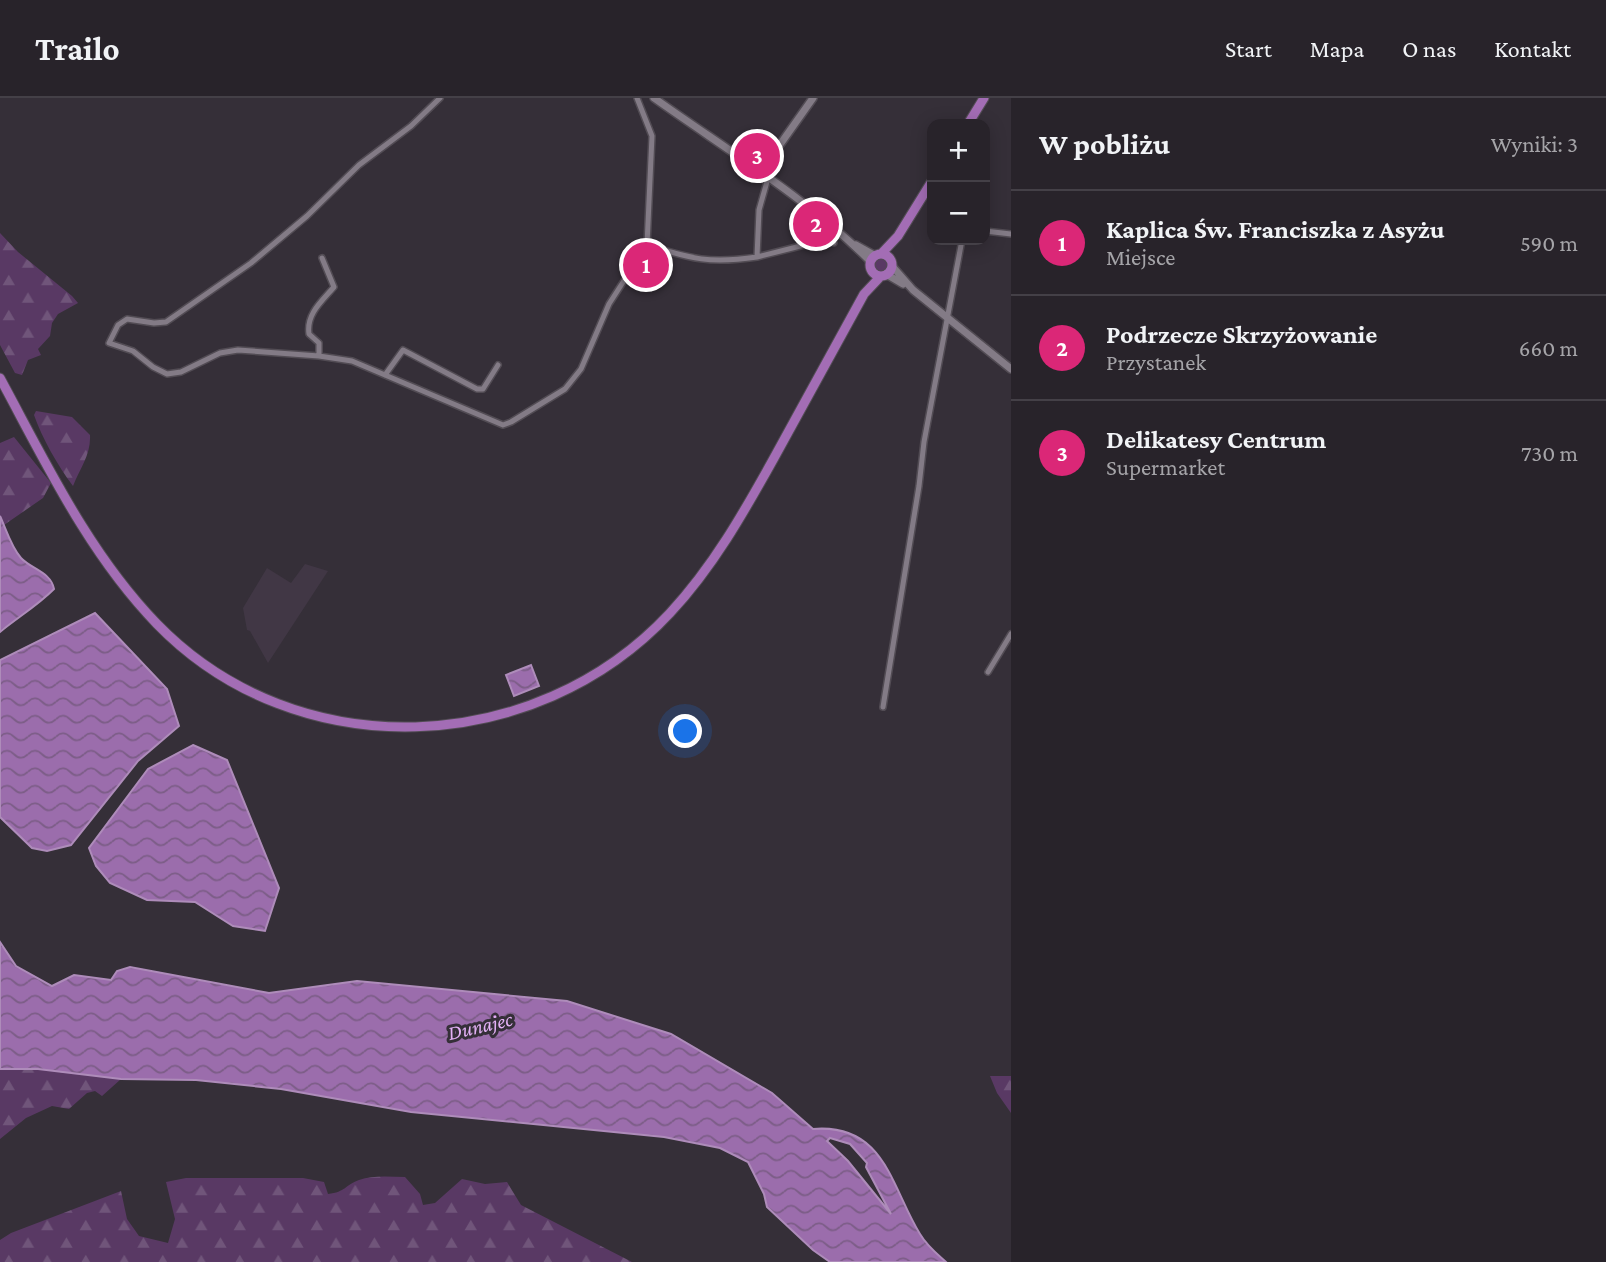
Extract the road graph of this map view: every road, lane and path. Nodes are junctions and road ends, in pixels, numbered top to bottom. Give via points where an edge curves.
1 (440, 98) edge
2 (637, 98) edge
3 (654, 98) edge
4 (813, 98) edge
5 (984, 98) edge
6 (971, 119) edge
7 (766, 177) junction
8 (931, 182) edge
9 (990, 232) edge
10 (1011, 234) edge
11 (898, 236) junction
12 (834, 243) dead end
13 (647, 245) junction
14 (961, 245) edge
15 (757, 257) junction
16 (322, 258) dead end
17 (874, 260) junction
18 (887, 269) junction
19 (864, 294) junction
20 (949, 320) junction
21 (319, 356) junction
22 (498, 365) dead end
23 (1011, 369) edge
24 (385, 375) junction
25 (0, 378) edge
26 (1011, 634) edge
27 (988, 672) dead end
28 (883, 707) dead end

1 - 21 street via 242,270 166,322 127,319 118,325 109,343 133,351 167,374 238,350
2 - 13 street via 652,136
3 - 7 street
4 - 7 street via 779,146
5 - 6 main road
7 - 15 street
7 - 17 street
8 - 11 main road
9 - 10 street
11 - 17 main road
11 - 18 main road
12 - 15 street via 824,240
13 - 15 street via 692,259 726,262
13 - 24 street via 608,304 581,369 565,389 511,422 503,425
14 - 20 street
16 - 21 street via 334,287 307,324 309,334 320,343
17 - 18 main road
17 - 18 main road
17 - 19 main road
18 - 19 main road
18 - 20 street
19 - 25 main road via 732,531 672,611 614,663 564,692 505,714 440,726 389,727 309,713 249,690 191,654 139,604 102,556
20 - 23 street
20 - 28 street via 924,442
21 - 24 street via 352,361
22 - 24 street via 483,389 403,350
26 - 27 street

